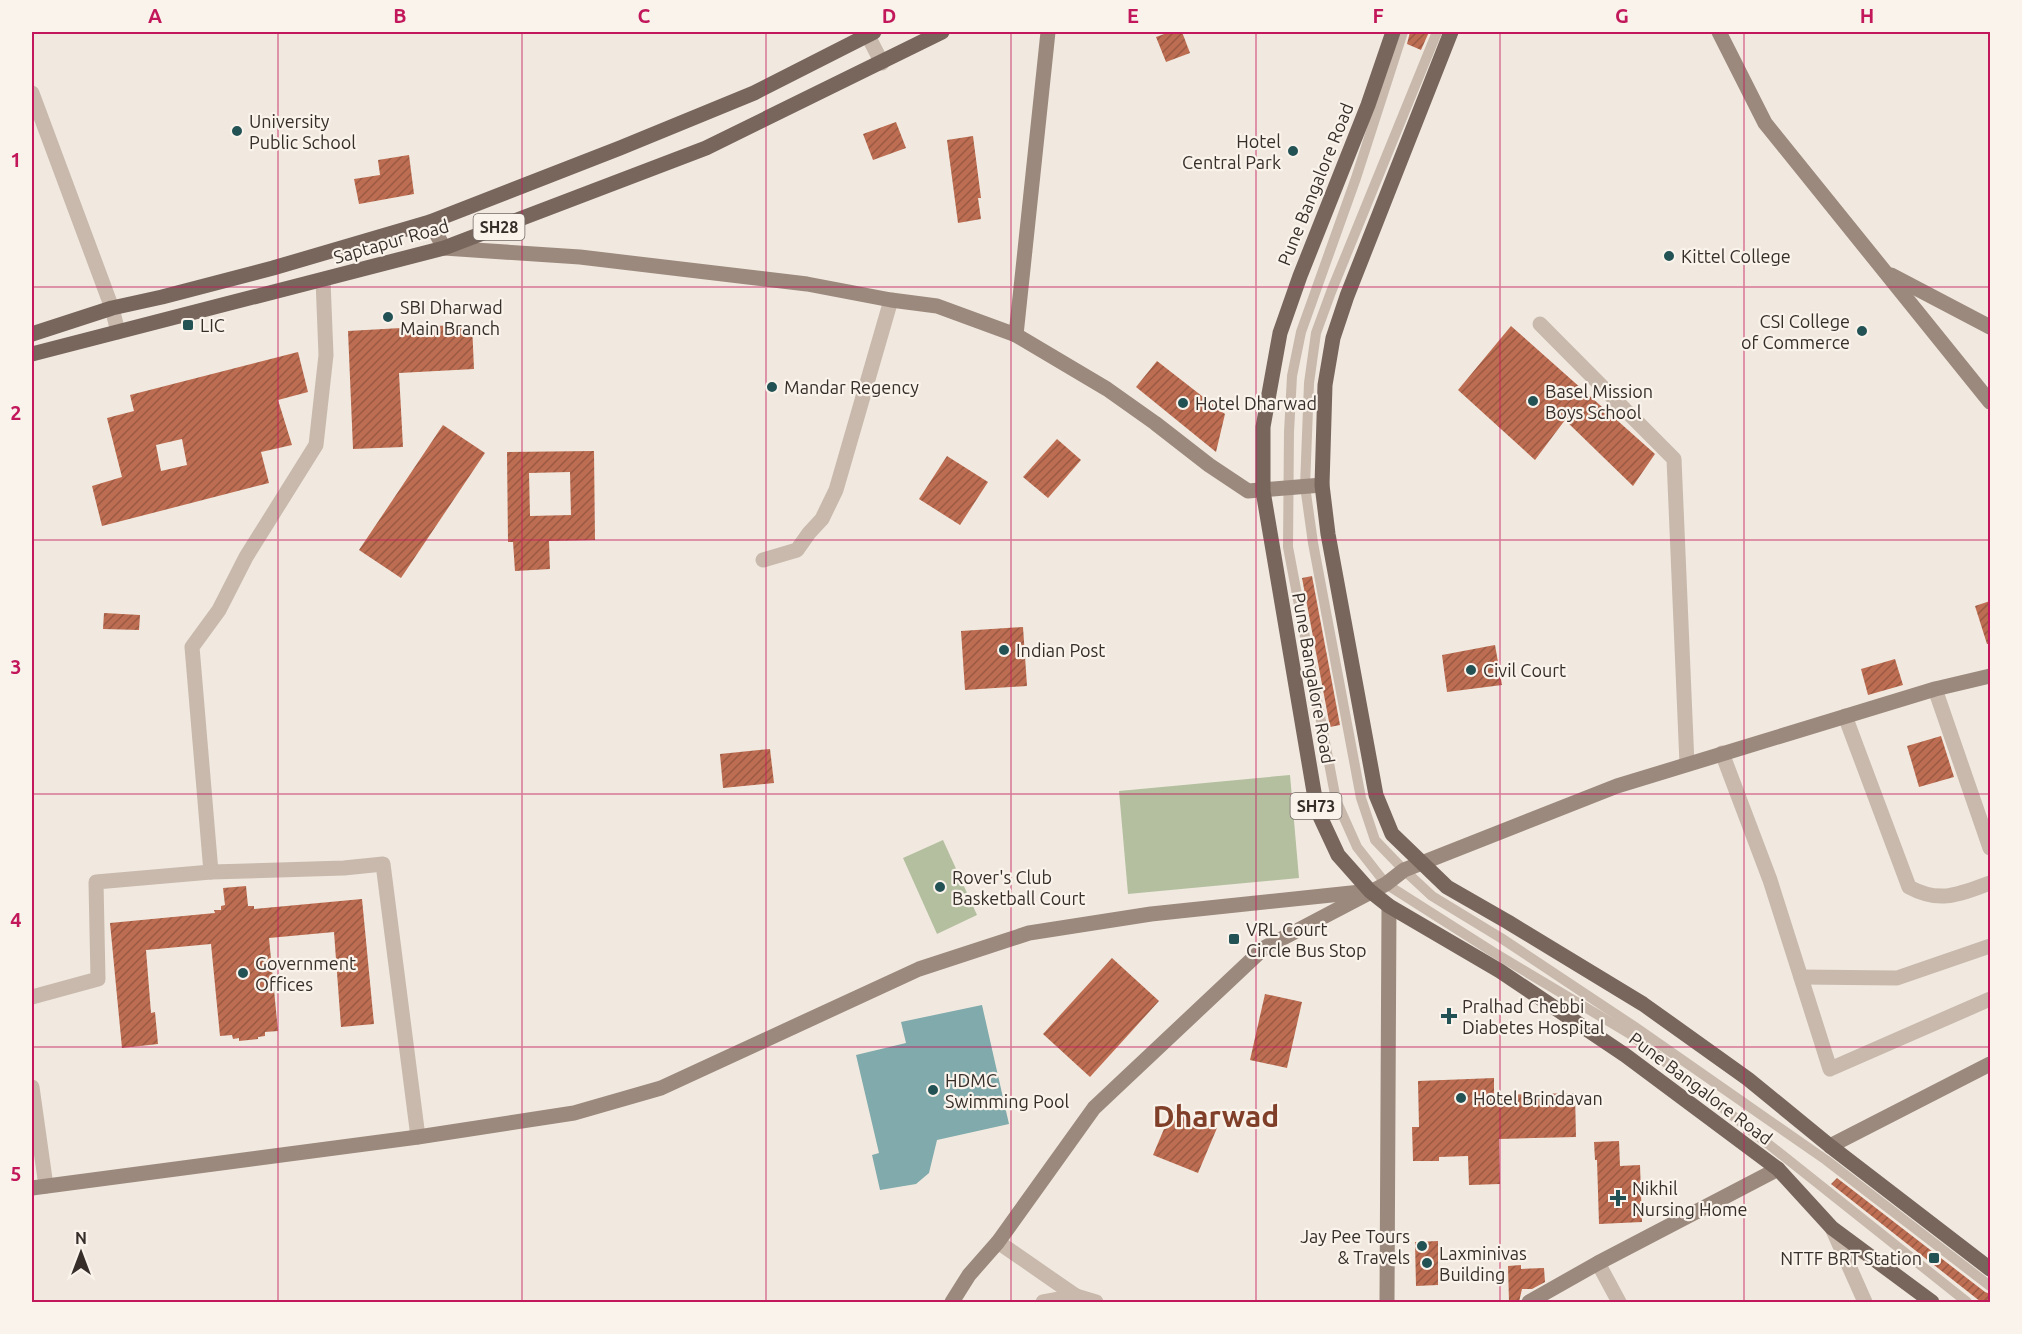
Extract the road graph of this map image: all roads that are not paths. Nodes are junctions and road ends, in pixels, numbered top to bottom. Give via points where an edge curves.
1 (942, 32) edge
2 (1048, 32) edge
3 (1393, 32) edge
4 (1403, 32) edge
5 (1437, 32) edge
6 (1451, 32) edge
7 (1719, 32) edge
8 (870, 33) edge
9 (882, 63) junction
10 (32, 93) edge
11 (430, 222) junction
12 (444, 248) junction
13 (1885, 272) junction
14 (323, 280) junction
15 (891, 300) junction
16 (112, 308) junction
17 (1540, 324) dead end
18 (1990, 327) edge
19 (118, 332) junction
20 (32, 334) edge
21 (1016, 335) junction
22 (32, 354) edge
23 (1990, 402) edge
24 (1322, 485) junction
25 (1305, 486) junction
26 (1288, 488) junction
27 (1263, 491) junction
28 (763, 560) dead end
29 (1990, 676) edge
30 (1935, 689) junction
31 (1845, 716) junction
32 (1722, 753) junction
33 (1687, 764) junction
34 (1990, 848) edge
35 (1421, 863) junction
36 (1404, 870) junction
37 (211, 872) junction
38 (1990, 883) edge
39 (1386, 884) junction
40 (1370, 891) junction
41 (1389, 906) junction
42 (1990, 946) edge
43 (1801, 977) junction
44 (32, 997) edge
45 (1990, 999) edge
46 (1990, 1064) edge
47 (32, 1087) edge
48 (418, 1137) junction
49 (1830, 1146) junction
50 (1778, 1169) junction
51 (39, 1187) edge
52 (1832, 1228) junction
53 (998, 1242) junction
54 (1598, 1263) junction
55 (1990, 1269) edge
56 (1990, 1286) edge
57 (1076, 1296) junction
58 (952, 1302) edge
59 (1043, 1302) edge
60 (1096, 1302) edge
61 (1388, 1302) edge
62 (1529, 1302) edge
63 (1619, 1302) edge
64 (1865, 1302) edge
65 (1932, 1302) edge
66 (1967, 1302) edge

1 - 9 main road, Saptapur Road / SH28
2 - 21 street
3 - 27 main road, Pune Bangalore Road / SH73 via 1280,333 1263,428
4 - 26 lane via 1301,332 1292,376
5 - 25 lane via 1316,333 1309,382
6 - 24 main road, Pune Bangalore Road via 1333,338 1326,386
7 - 13 street via 1765,123
8 - 9 street
8 - 11 main road, Saptapur Road / SH28 via 754,93
9 - 12 main road, Saptapur Road / SH28 via 706,148
10 - 16 street
11 - 12 street
11 - 16 main road, Saptapur Road / SH28 via 262,271
12 - 14 main road, Saptapur Road / SH28
12 - 15 street via 580,257 807,284
13 - 18 street
13 - 23 street
14 - 19 main road, Saptapur Road / SH28
14 - 37 street via 326,354 316,445 246,557 219,610 192,647
15 - 21 street via 937,306
15 - 28 street via 836,490 822,519 797,550
16 - 19 street
16 - 20 main road, Saptapur Road / SH28
17 - 33 street via 1674,459
19 - 22 main road, Saptapur Road / SH28
21 - 27 street via 1107,389 1248,491
24 - 25 street
24 - 35 main road, Pune Bangalore Road via 1376,795 1392,834
25 - 26 street
25 - 36 lane via 1361,798 1375,840
26 - 27 street
26 - 39 lane via 1288,547 1336,800 1357,848
27 - 40 main road, Pune Bangalore Road / SH73 via 1316,807 1338,855
29 - 30 street
30 - 31 street
30 - 34 street
31 - 32 street
31 - 38 street via 1910,887 1924,895 1951,897
32 - 33 street
32 - 43 street via 1770,880
33 - 35 street via 1617,786
35 - 36 street
35 - 49 main road, Pune Bangalore Road via 1448,887 1642,1004 1748,1079
36 - 39 street
36 - 56 lane via 1432,896 1501,938 1826,1160
37 - 44 street via 96,882 98,978
37 - 48 street via 383,864
39 - 40 street
39 - 66 lane via 1630,1034
40 - 41 main road, Pune Bangalore Road / SH73
40 - 48 street via 1151,914 1029,933 919,969 662,1088 574,1113
40 - 53 street via 1263,948 1094,1108
41 - 50 main road, Pune Bangalore Road / SH73 via 1500,971 1625,1055
41 - 61 street
42 - 43 street via 1897,978
43 - 45 street via 1830,1069
46 - 49 street
47 - 51 street
48 - 51 street
49 - 55 main road, Pune Bangalore Road
50 - 52 main road, Pune Bangalore Road / SH73
50 - 54 street
52 - 64 street
52 - 65 main road, Pune Bangalore Road / SH73
53 - 57 street
53 - 58 street
54 - 62 street
54 - 63 street
57 - 59 street
57 - 60 street

